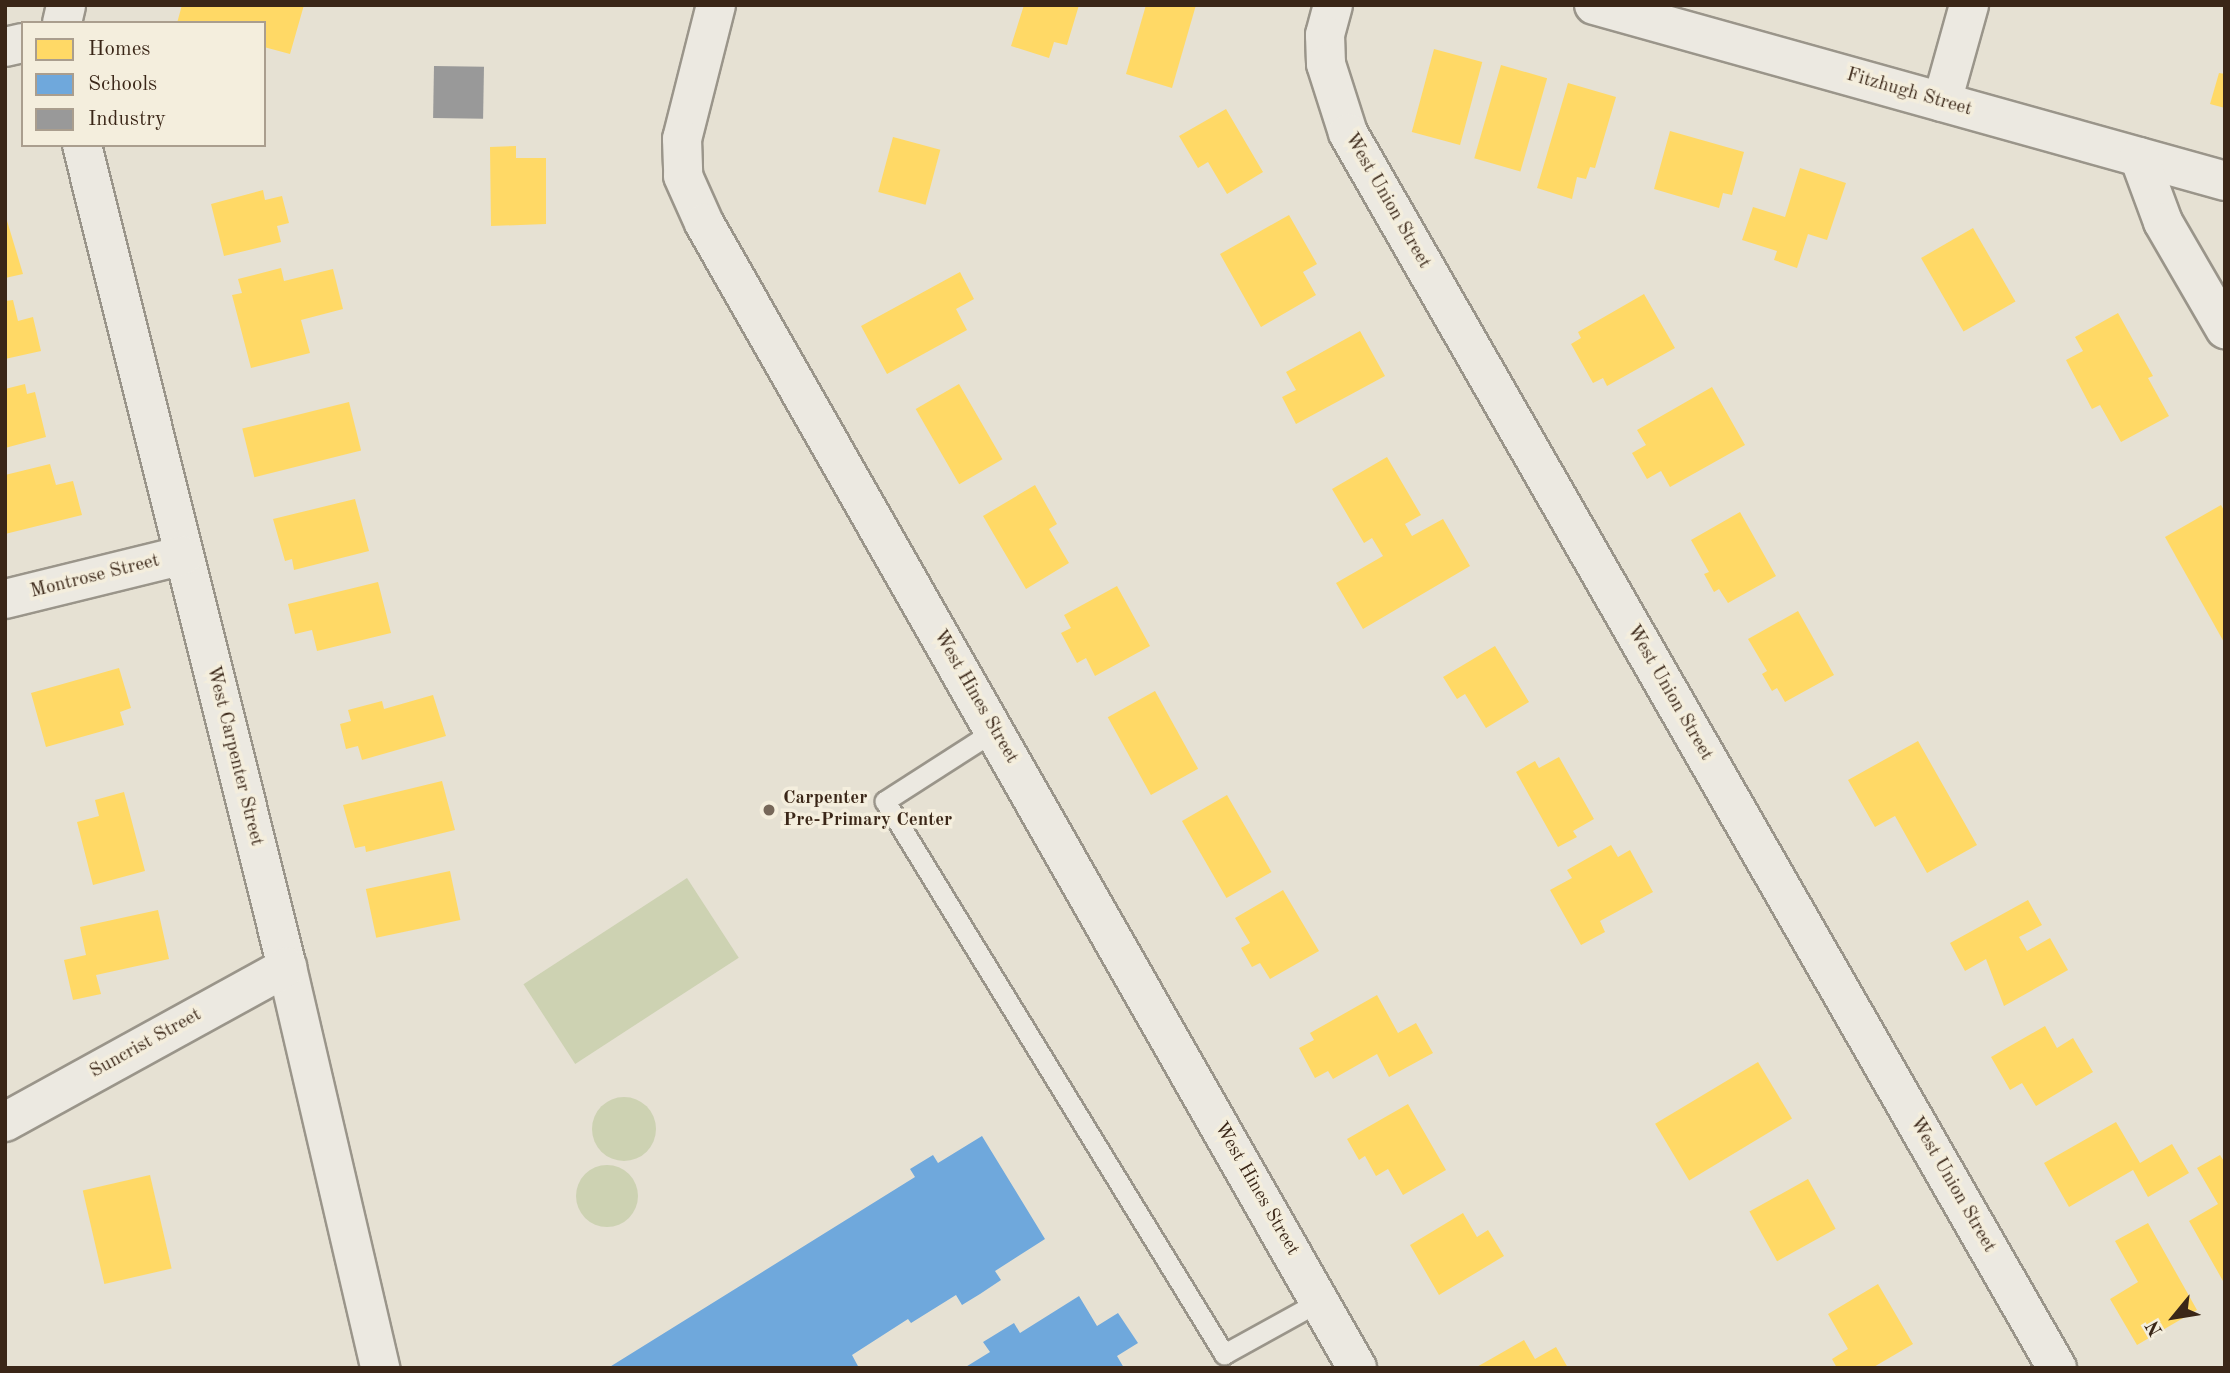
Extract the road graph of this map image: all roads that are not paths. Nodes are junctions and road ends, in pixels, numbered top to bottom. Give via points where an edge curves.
1 (716, 5) edge
2 (1333, 5) edge
3 (1594, 5) edge
4 (1969, 5) edge
5 (1942, 102) junction
6 (82, 147) edge
7 (2139, 157) junction
8 (2225, 181) edge
9 (2225, 329) edge
10 (184, 555) junction
11 (5, 599) edge
12 (994, 731) junction
13 (287, 967) junction
14 (5, 1122) edge
15 (1320, 1301) junction
16 (380, 1368) edge
17 (1357, 1368) edge
18 (2057, 1368) edge

1 - 12 street, West Hines Street via 682,139 683,176 704,223
2 - 18 street, West Union Street via 1325,35 1326,64 1348,132
3 - 5 street, Fitzhugh Street
4 - 5 street
5 - 7 street, Fitzhugh Street
6 - 10 street, West Carpenter Street
7 - 8 street, Fitzhugh Street
7 - 9 street via 2163,222
10 - 11 street, Montrose Street
10 - 13 street, West Carpenter Street
12 - 15 street, West Hines Street
12 - 15 lane via 885,801 1224,1354
13 - 14 street, Suncrist Street
13 - 16 street, West Carpenter Street
15 - 17 street, West Hines Street

